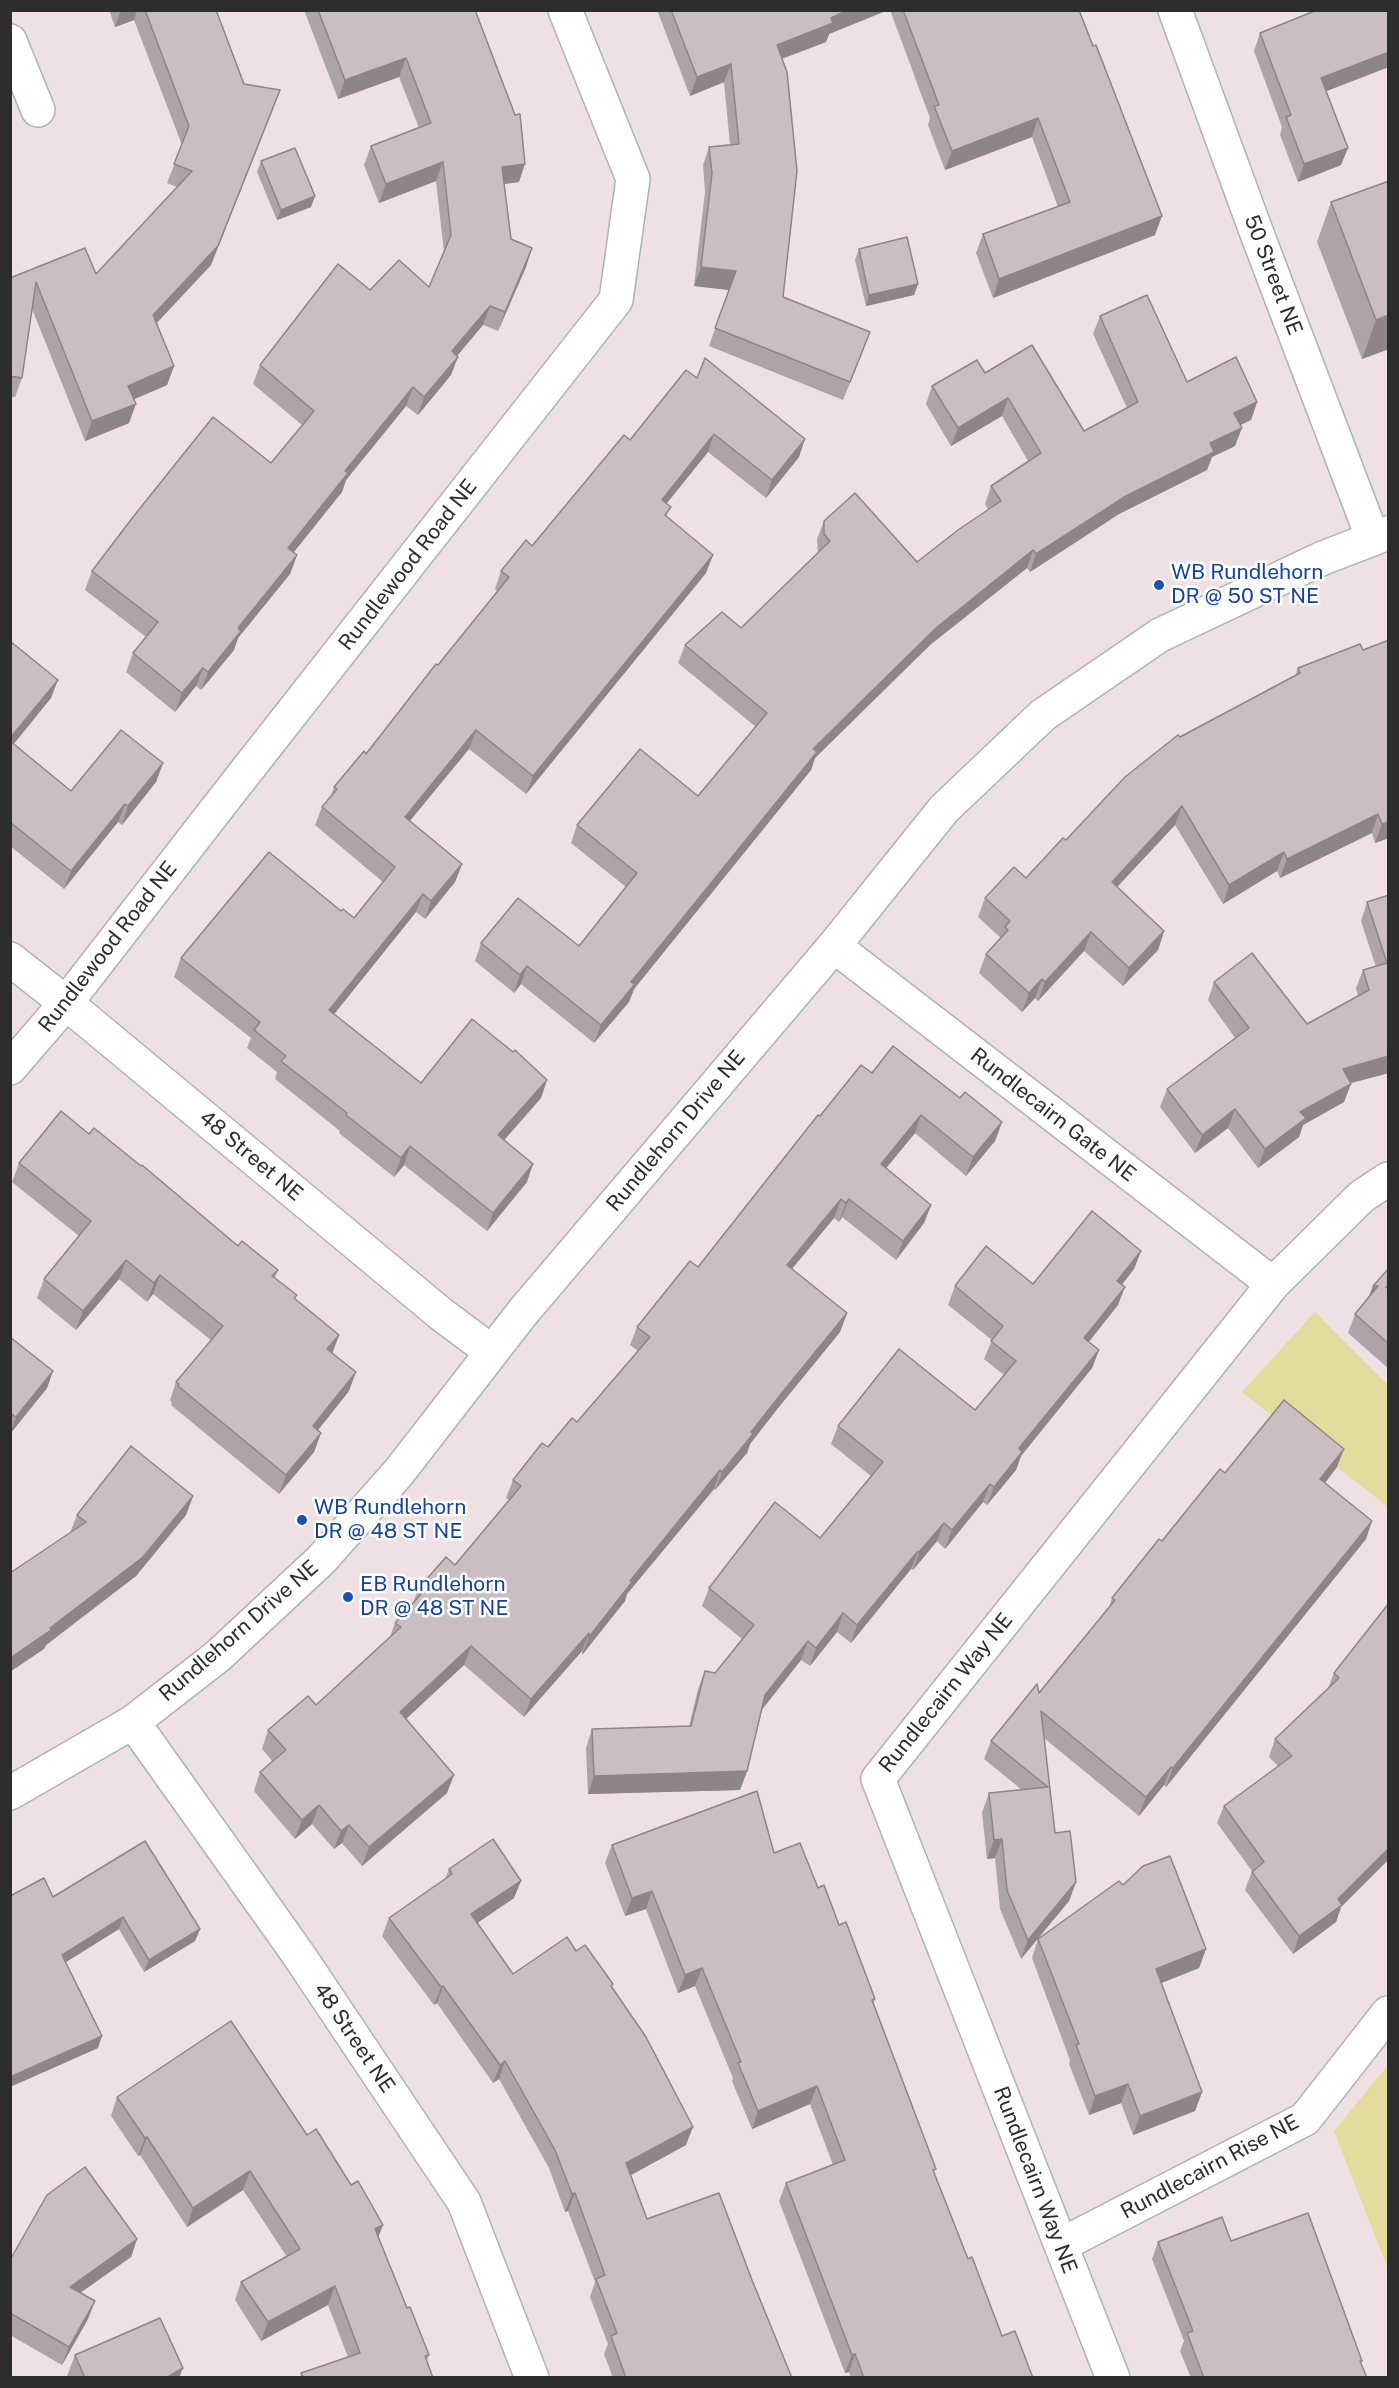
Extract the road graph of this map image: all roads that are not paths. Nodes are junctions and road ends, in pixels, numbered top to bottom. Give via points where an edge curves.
1 (565, 10) edge
2 (1175, 10) edge
3 (10, 41) edge
4 (38, 110) dead end
5 (1381, 536) edge
6 (834, 946) junction
7 (10, 959) edge
8 (66, 1003) junction
9 (10, 1068) edge
10 (1389, 1179) edge
11 (1273, 1284) junction
12 (492, 1352) junction
13 (133, 1722) junction
14 (10, 1793) edge
15 (1389, 2013) edge
16 (1060, 2245) junction
17 (532, 2378) edge
18 (1113, 2378) edge

1 - 8 street, Rundlewood Road NE via 633,178 616,300
2 - 5 street, 50 Street NE via 1256,231
3 - 4 street
5 - 6 street, Rundlehorn Drive NE via 1323,558 1160,635 1043,716 944,809
6 - 11 street, Rundlecairn Gate NE
6 - 12 street, Rundlehorn Drive NE
7 - 8 street, 48 Street NE
8 - 9 street, Rundlewood Road NE
8 - 12 street, 48 Street NE
10 - 11 street, Rundlecairn Way NE via 1361,1197
11 - 16 street, Rundlecairn Way NE via 878,1779
12 - 13 street, Rundlehorn Drive NE via 399,1472 321,1560 218,1656
13 - 14 street, Rundlehorn Drive NE
13 - 17 street, 48 Street NE via 298,1954 465,2202
15 - 16 street, Rundlecairn Rise NE via 1305,2119
16 - 18 street, Rundlecairn Way NE

